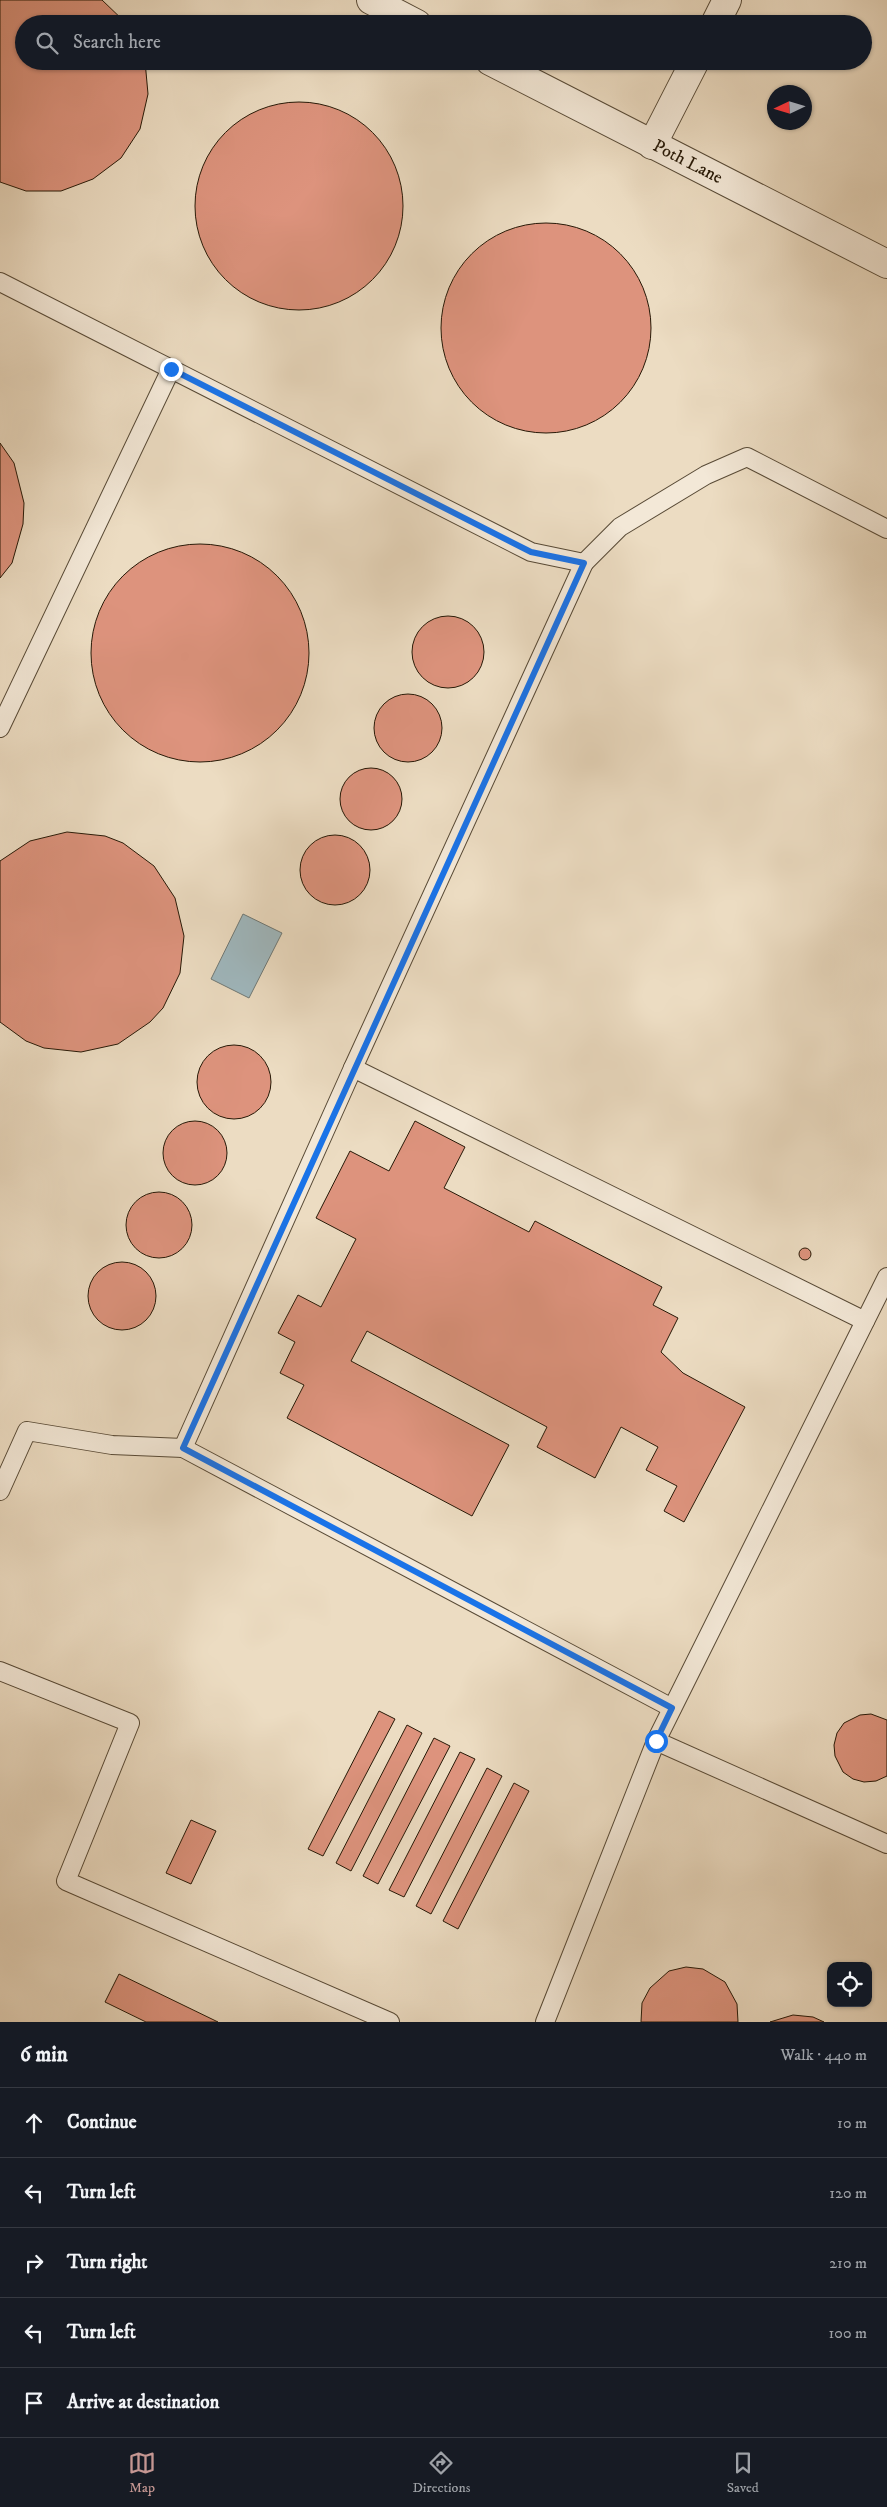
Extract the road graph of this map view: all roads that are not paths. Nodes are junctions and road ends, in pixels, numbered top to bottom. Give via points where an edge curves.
1 (371, 0) edge
2 (727, 0) edge
3 (400, 15) edge
4 (720, 15) edge
5 (507, 70) edge
6 (690, 70) edge
7 (652, 145) junction
8 (887, 264) edge
9 (0, 282) edge
10 (171, 369) junction
11 (887, 529) edge
12 (584, 563) junction
13 (0, 728) edge
14 (353, 1068) junction
15 (886, 1279) edge
16 (865, 1321) junction
17 (183, 1448) junction
18 (0, 1490) edge
19 (0, 1671) edge
20 (672, 1708) junction
21 (656, 1741) junction
22 (887, 1844) edge
23 (390, 2022) edge
24 (545, 2022) edge

1 - 3 street
2 - 4 street
5 - 7 street, Poth Lane
6 - 7 street
7 - 8 street, Poth Lane
9 - 10 lane
10 - 12 lane via 531,552
10 - 13 lane
11 - 12 lane via 747,457 706,475 620,527
12 - 14 lane
14 - 16 lane
14 - 17 lane
15 - 16 lane
16 - 20 lane
17 - 18 lane via 112,1445 27,1431
17 - 20 lane
19 - 23 lane via 130,1723 66,1881
20 - 21 lane
21 - 22 lane
21 - 24 lane

